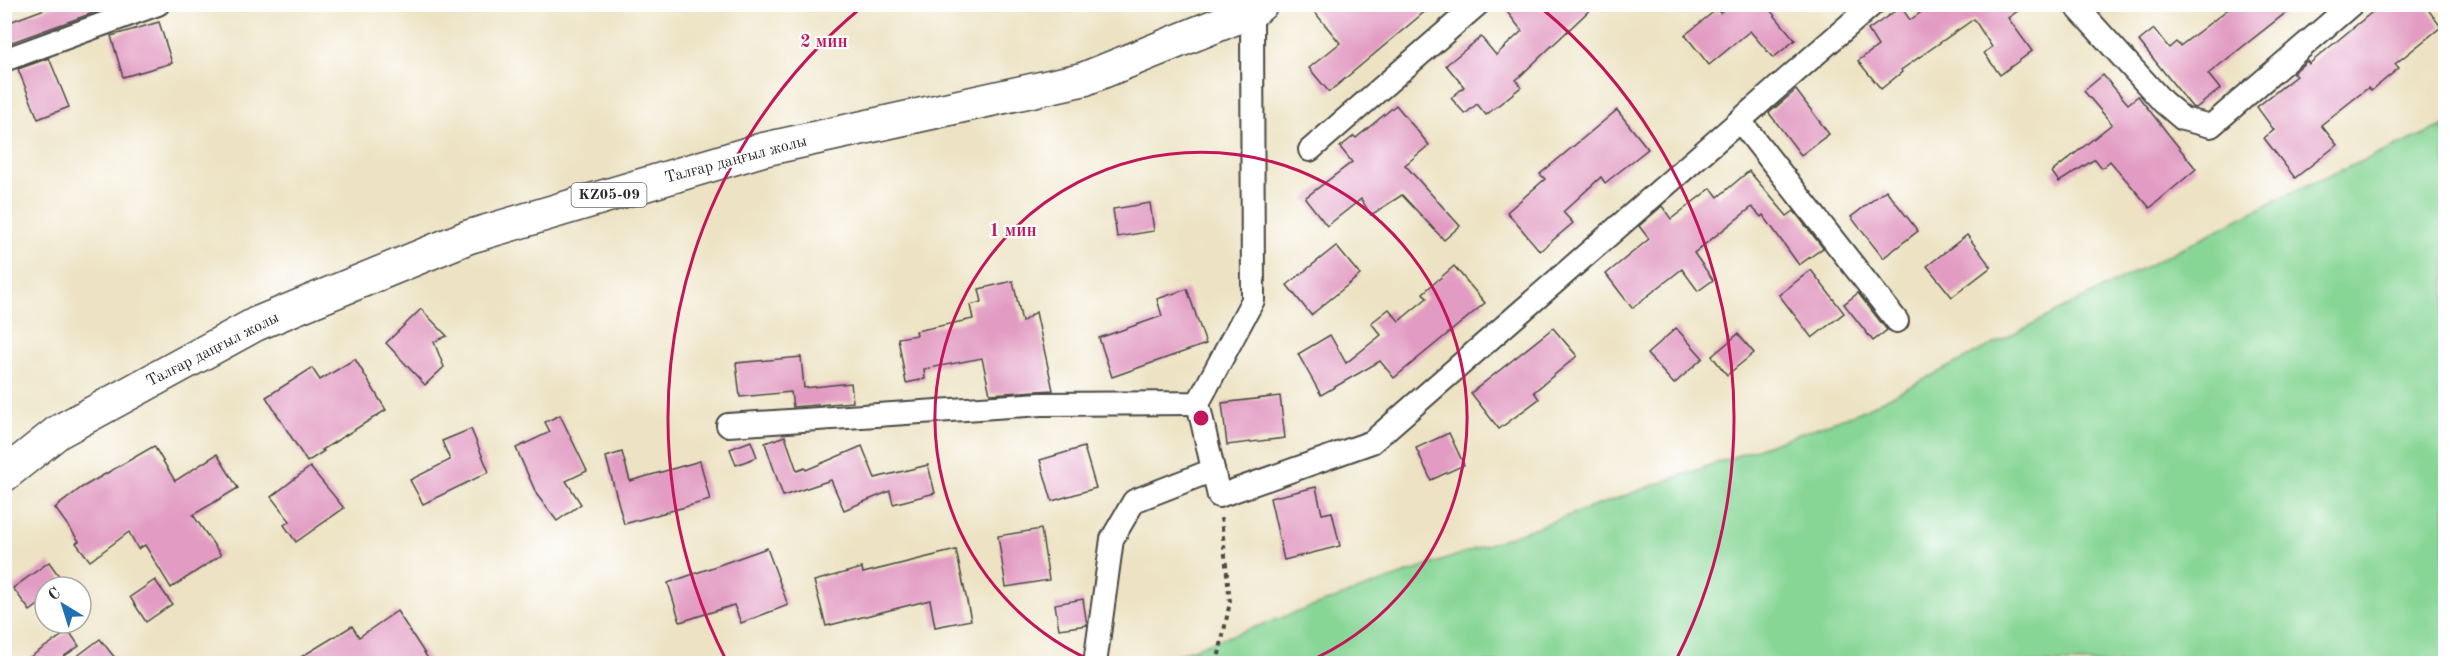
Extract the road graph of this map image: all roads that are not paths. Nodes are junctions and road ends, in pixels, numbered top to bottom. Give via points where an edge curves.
1 (158, 4) edge
2 (1478, 4) edge
3 (1873, 4) edge
4 (2074, 4) edge
5 (2352, 4) edge
6 (1256, 8) edge
7 (4, 60) edge
8 (1740, 121) junction
9 (1310, 150) dead end
10 (1897, 321) dead end
11 (1198, 403) junction
12 (728, 425) dead end
13 (1213, 470) junction
14 (4, 475) edge
15 (1095, 663) edge

1 - 7 street
2 - 9 street
3 - 8 street
4 - 5 street via 2163,102 2183,119 2211,126
6 - 11 street via 1252,300
6 - 14 main road, Талғар даңғыл жолы / KZ05-09 via 1084,80 761,150 468,237 256,324 58,432
8 - 10 street
8 - 13 street via 1372,442 1219,496
11 - 12 street via 1041,404
11 - 13 street
13 - 15 street via 1134,501 1112,539

